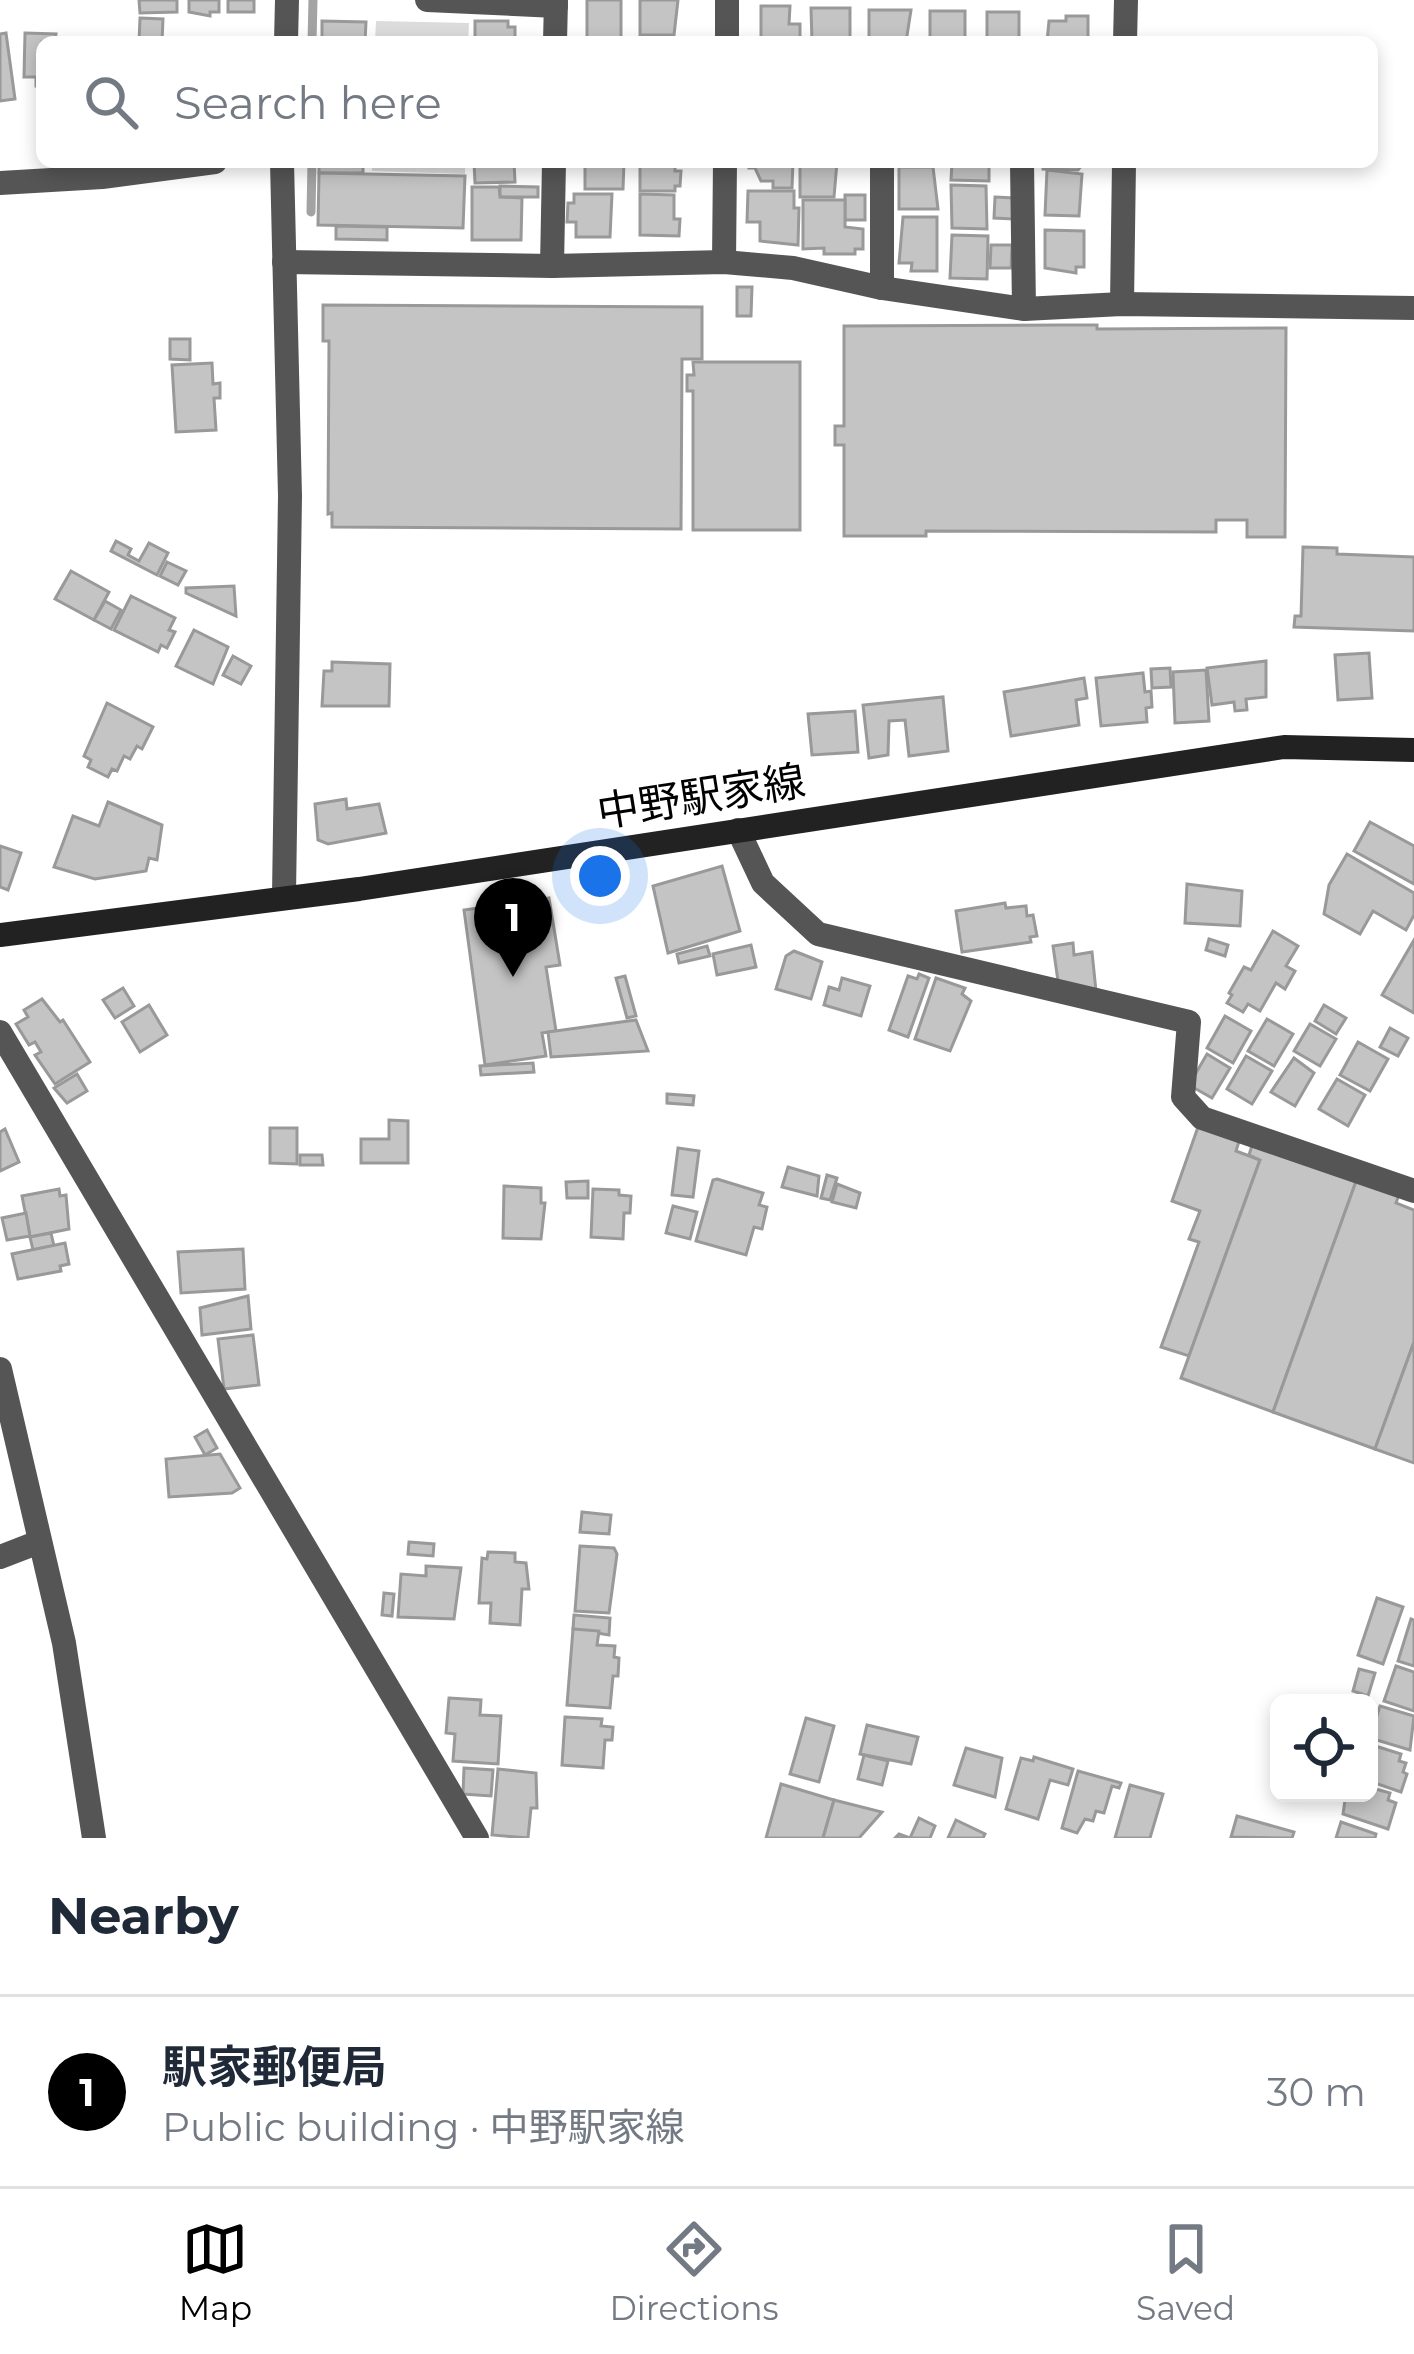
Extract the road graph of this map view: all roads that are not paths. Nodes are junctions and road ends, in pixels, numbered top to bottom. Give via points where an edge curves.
1 (287, 0) edge
2 (427, 0) edge
3 (727, 0) edge
4 (1126, 0) edge
5 (556, 3) edge
6 (286, 36) edge
7 (556, 36) edge
8 (727, 36) edge
9 (1125, 36) edge
10 (170, 168) edge
11 (282, 168) edge
12 (554, 168) edge
13 (725, 168) edge
14 (882, 168) edge
15 (1022, 168) edge
16 (1124, 168) edge
17 (0, 183) edge
18 (284, 262) junction
19 (724, 262) junction
20 (552, 266) junction
21 (882, 288) junction
22 (1122, 304) junction
23 (1414, 308) edge
24 (1024, 309) junction
25 (1414, 750) edge
26 (738, 830) junction
27 (284, 895) junction
28 (0, 935) edge
29 (0, 1032) edge
30 (1414, 1191) edge
31 (0, 1370) edge
32 (40, 1542) junction
33 (0, 1557) edge
34 (94, 1838) edge
35 (477, 1838) edge

1 - 6 street
2 - 5 street
3 - 8 street
4 - 9 street
5 - 7 street
10 - 17 street
11 - 18 street
12 - 20 street
13 - 19 street
14 - 21 street
15 - 24 street
16 - 22 street
18 - 20 street
18 - 27 street via 290,496
19 - 20 street
19 - 21 street
21 - 24 street
22 - 23 street
22 - 24 street
25 - 26 main road, 中野駅家線 via 1283,747
26 - 27 main road, 中野駅家線
26 - 30 street via 763,883 818,934 1190,1022 1183,1097 1202,1118
27 - 28 main road, 中野駅家線
29 - 35 street
31 - 32 street
32 - 33 street
32 - 34 street

